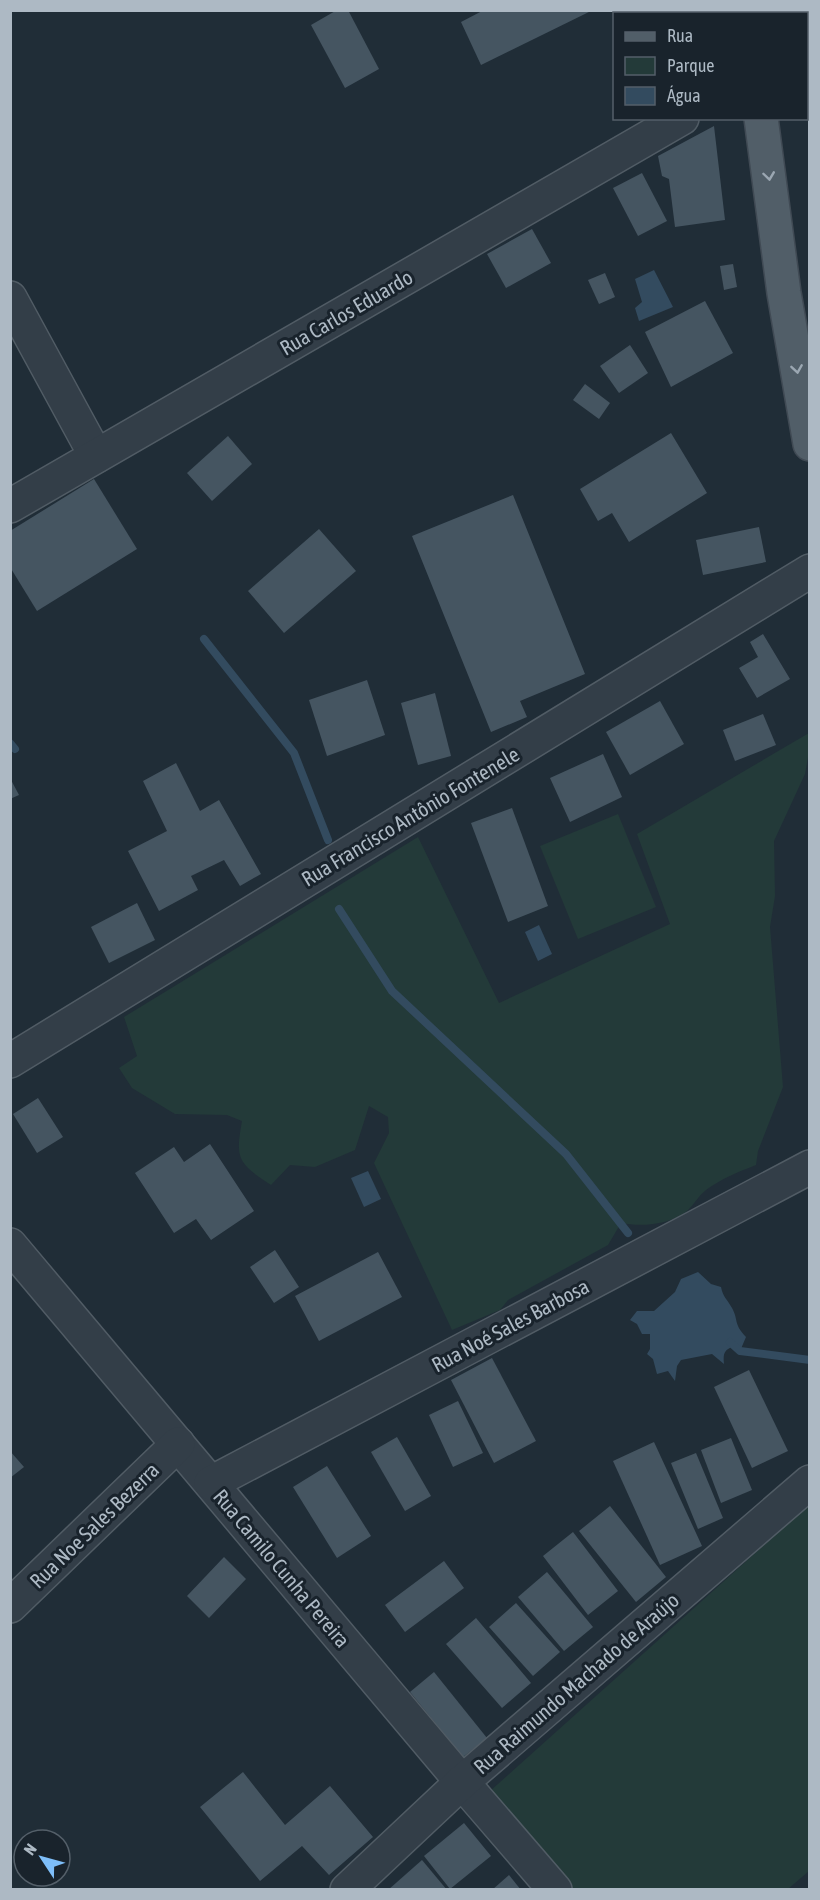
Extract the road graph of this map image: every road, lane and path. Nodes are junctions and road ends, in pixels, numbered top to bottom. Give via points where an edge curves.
1 (808, 58) edge
2 (810, 87) edge
3 (679, 120) edge
4 (761, 120) edge
5 (10, 298) edge
6 (810, 444) edge
7 (96, 456) junction
8 (10, 506) edge
9 (810, 571) edge
10 (10, 1061) edge
11 (810, 1167) edge
12 (10, 1245) edge
13 (178, 1444) junction
14 (810, 1482) edge
15 (211, 1483) junction
16 (10, 1606) edge
17 (462, 1782) junction
18 (347, 1890) edge
19 (555, 1890) edge

1 - 2 main road
3 - 7 street, Rua Carlos Eduardo
4 -> 6 main road via 784,293
5 - 7 street
7 - 8 street, Rua Carlos Eduardo
9 - 10 street, Rua Francisco Antônio Fontenele
11 - 15 street, Rua Noé Sales Barbosa
12 - 13 street, Rua Camilo Cunha Pereira
13 - 15 street, Rua Camilo Cunha Pereira
13 - 16 street, Rua Noe Sales Bezerra
14 - 17 street, Rua Raimundo Machado de Araújo
15 - 17 street, Rua Camilo Cunha Pereira
17 - 18 street, Rua Raimundo Machado de Araújo
17 - 19 street, Rua Camilo Cunha Pereira

